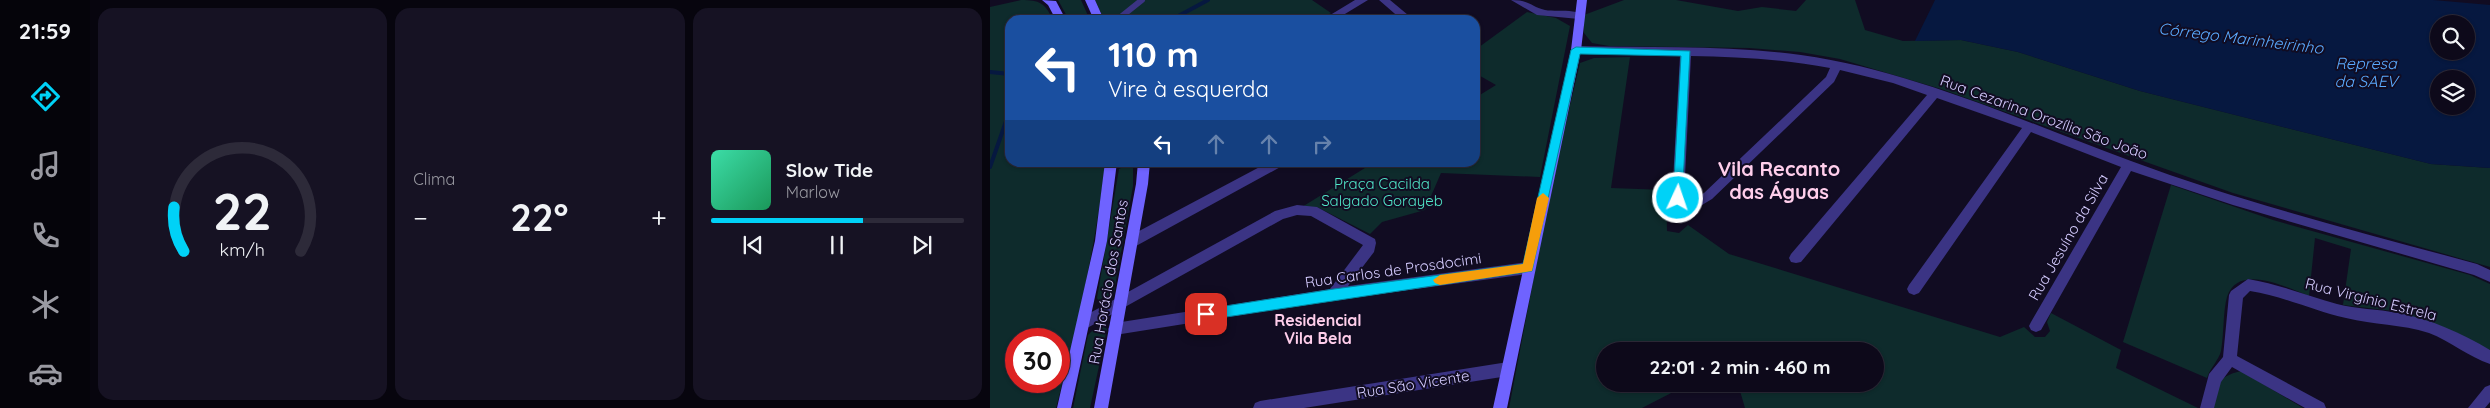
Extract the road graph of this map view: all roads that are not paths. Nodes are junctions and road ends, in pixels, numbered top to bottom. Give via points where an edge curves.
1 (1047, 0) edge
2 (1090, 0) edge
3 (1142, 0) edge
4 (1364, 0) edge
5 (1384, 0) edge
6 (1516, 0) edge
7 (1582, 0) edge
8 (1058, 15) edge
9 (1097, 15) edge
10 (1123, 15) edge
11 (1336, 15) edge
12 (1403, 15) edge
13 (1579, 16) junction
14 (1576, 50) junction
15 (1686, 53) junction
16 (1837, 66) junction
17 (1935, 93) junction
18 (2029, 126) junction
19 (2128, 165) junction
20 (1110, 167) edge
21 (1144, 167) edge
22 (1271, 167) edge
23 (1131, 242) junction
24 (1796, 258) dead end
25 (1528, 268) junction
26 (2490, 276) edge
27 (1914, 289) dead end
28 (1334, 294) junction
29 (1119, 304) junction
30 (1084, 323) junction
31 (2036, 326) dead end
32 (1115, 329) junction
33 (2490, 358) edge
34 (2230, 359) junction
35 (1508, 369) junction
36 (2490, 392) edge
37 (1064, 408) edge
38 (1102, 408) edge
39 (1260, 408) edge
40 (1500, 408) edge
41 (2207, 408) edge
42 (2320, 408) edge
43 (2475, 408) edge

1 - 8 main road
2 - 9 main road
3 - 10 lane
4 - 11 street
5 - 12 street
6 - 13 street via 1540,14
7 - 13 main road
13 - 14 main road
14 - 15 street, Rua Cezarina Orozília São João
14 - 25 main road
15 - 16 street, Rua Cezarina Orozília São João via 1750,54
15 - 16 street via 1678,198 1687,209 1708,196 1830,79
16 - 17 street, Rua Cezarina Orozília São João
17 - 18 street, Rua Cezarina Orozília São João
17 - 24 street
18 - 19 street, Rua Cezarina Orozília São João
18 - 27 street
19 - 26 street, Rua Cezarina Orozília São João via 2233,200
19 - 31 street, Rua Jesuíno da Silva
20 - 30 main road, Rua Horácio dos Santos via 1101,242
21 - 23 main road, Rua Horácio dos Santos
22 - 23 street
23 - 29 main road, Rua Horácio dos Santos
25 - 28 street, Rua Carlos de Prosdocimi
25 - 35 main road
28 - 29 street via 1369,248 1370,242 1313,211 1297,210 1280,215
28 - 32 street, Rua Carlos de Prosdocimi
29 - 30 street
29 - 32 main road, Rua Horácio dos Santos
30 - 37 main road, Rua Horácio dos Santos
32 - 38 main road, Rua Horácio dos Santos
33 - 34 street, Rua Virgínio Estrela via 2425,326 2349,313 2267,288 2248,286 2236,294
34 - 41 street via 2214,379
34 - 42 street
35 - 39 street, Rua São Vicente
35 - 40 main road
36 - 43 street

